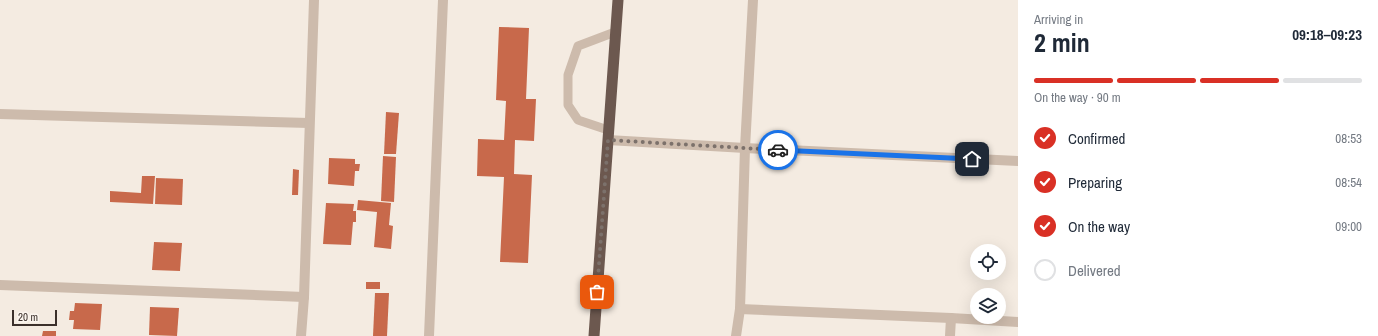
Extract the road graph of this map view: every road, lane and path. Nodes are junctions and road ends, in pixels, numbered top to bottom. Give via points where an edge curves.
1 (314, 0) edge
2 (443, 0) edge
3 (618, 0) edge
4 (753, 0) edge
5 (615, 32) junction
6 (0, 114) edge
7 (310, 123) junction
8 (608, 135) junction
9 (745, 148) junction
10 (1018, 161) edge
11 (0, 285) edge
12 (304, 297) junction
13 (740, 309) junction
14 (951, 318) junction
15 (1018, 322) edge
16 (301, 336) edge
17 (429, 336) edge
18 (594, 336) edge
19 (736, 336) edge
20 (950, 336) edge

1 - 7 street
2 - 17 street
3 - 5 highway
4 - 9 street
5 - 8 highway
5 - 8 lane via 578,46 568,76 568,104 578,120
6 - 7 street
7 - 12 street
8 - 9 street
8 - 18 highway
9 - 10 street
9 - 13 street
11 - 12 street
12 - 16 street
13 - 14 street
13 - 19 street
14 - 15 street
14 - 20 street

